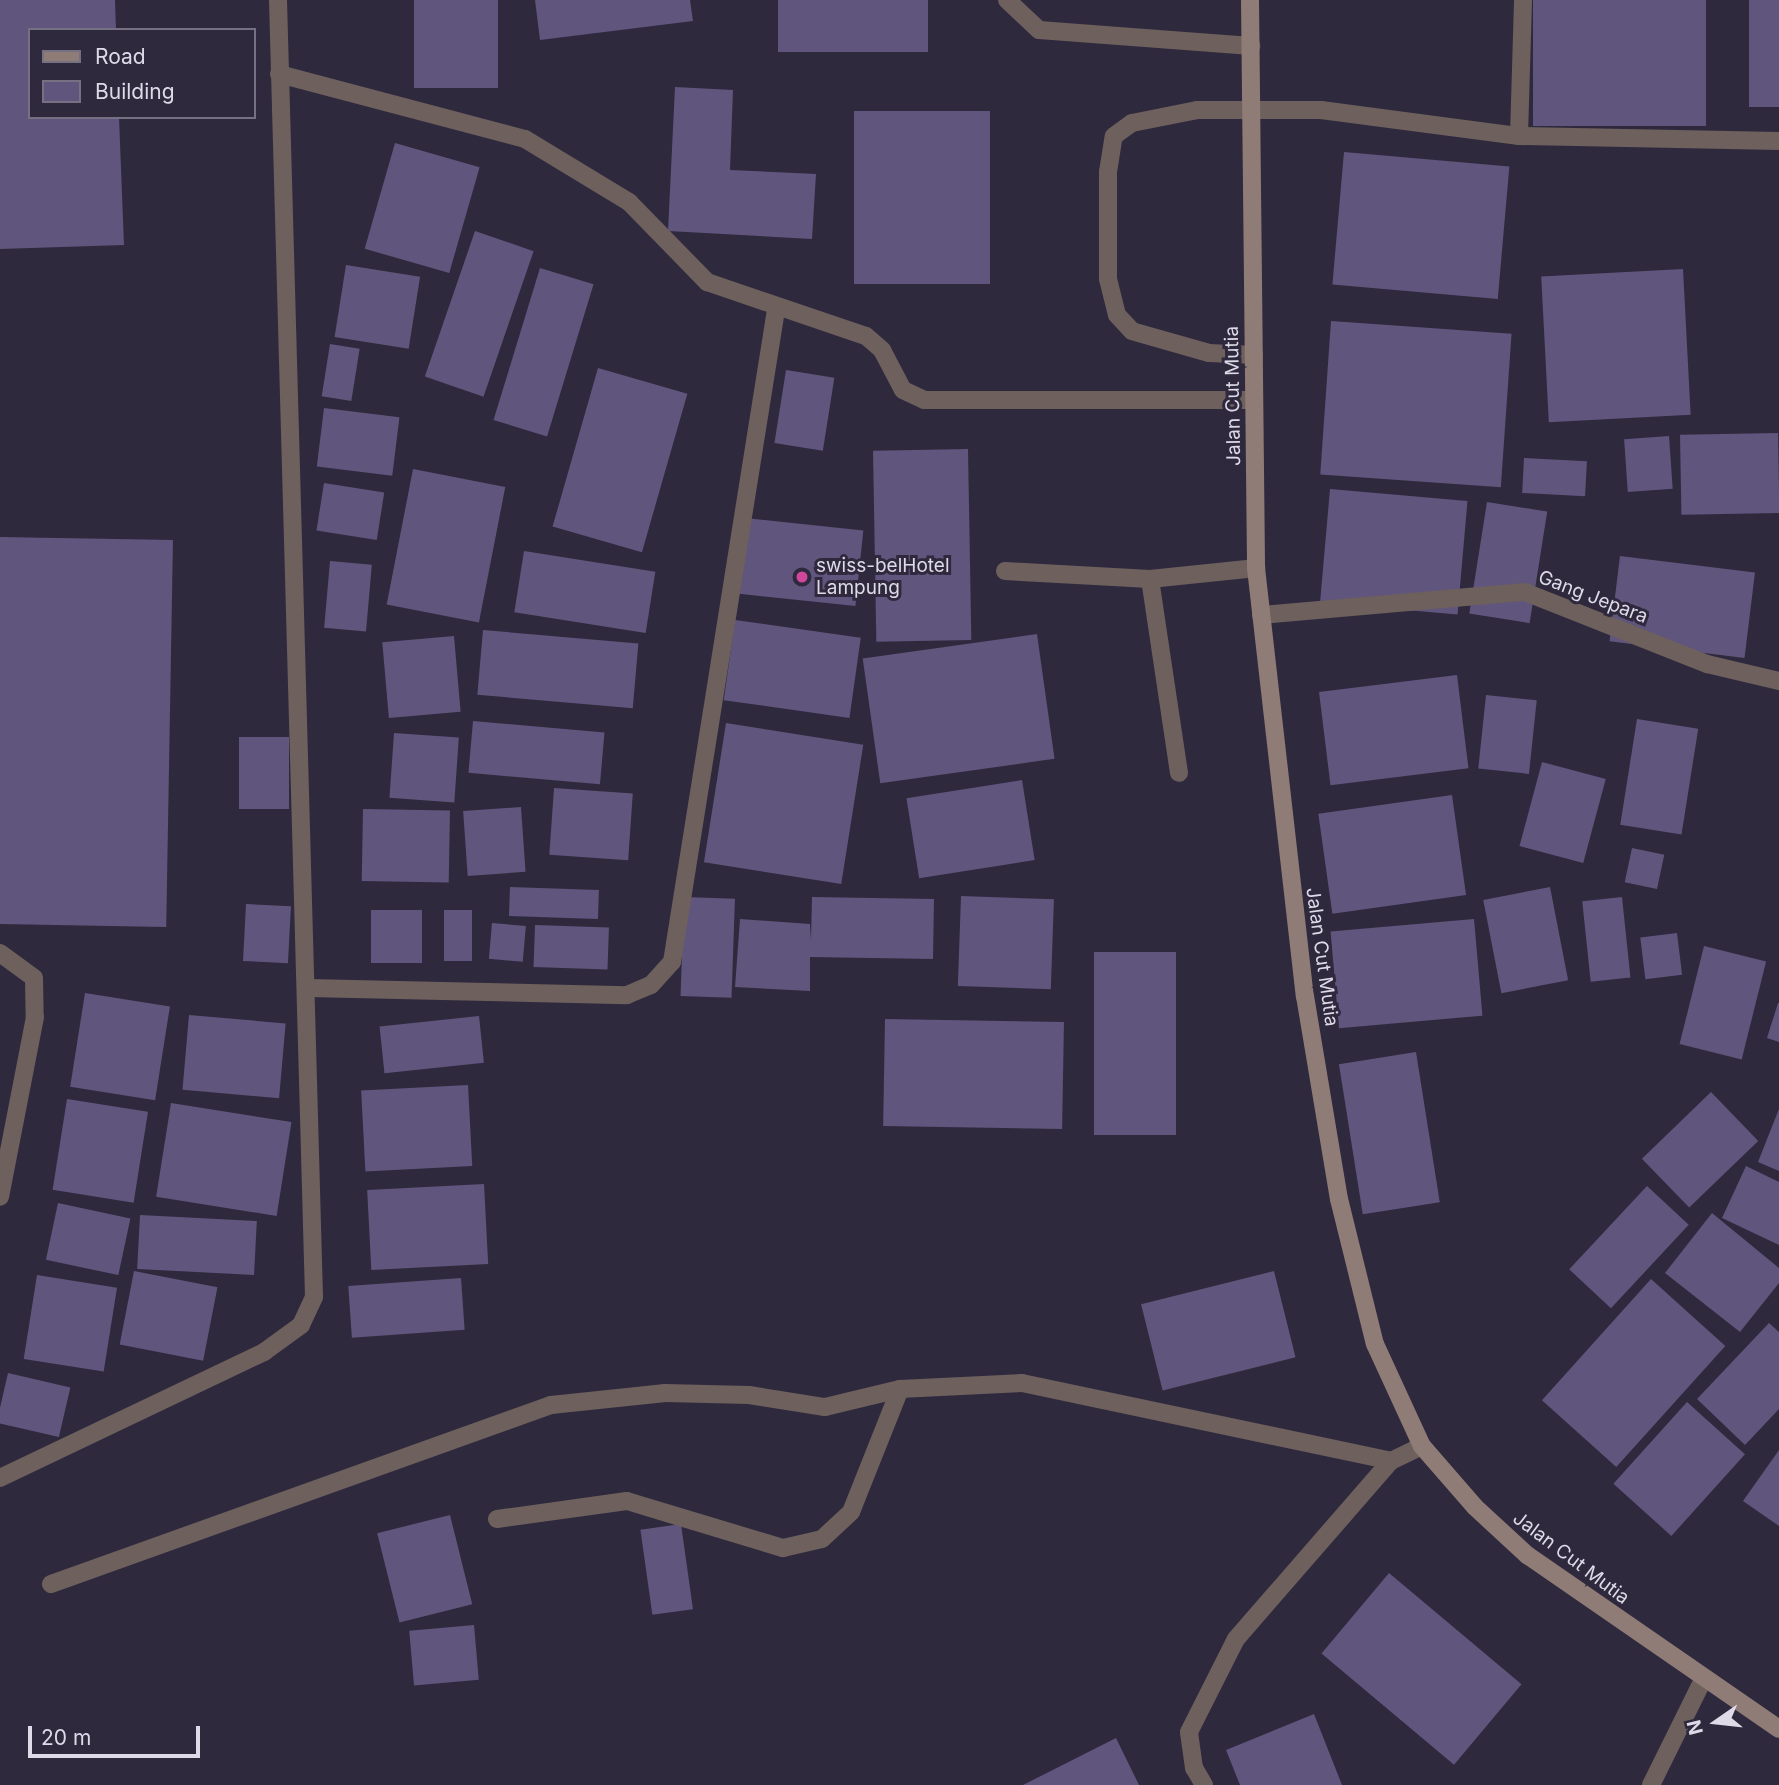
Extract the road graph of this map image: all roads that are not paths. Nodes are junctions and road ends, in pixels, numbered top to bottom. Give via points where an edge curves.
1 (278, 0) edge
2 (1007, 0) edge
3 (1250, 0) edge
4 (1523, 0) edge
5 (1251, 46) junction
6 (279, 74) junction
7 (1251, 108) junction
8 (1519, 136) junction
9 (1779, 141) edge
10 (776, 310) junction
11 (1254, 355) junction
12 (1254, 400) junction
13 (1256, 568) junction
14 (1005, 571) dead end
15 (1150, 579) junction
16 (1261, 615) junction
17 (1779, 681) edge
18 (1179, 773) dead end
19 (0, 953) edge
20 (308, 988) junction
21 (0, 1197) edge
22 (900, 1389) junction
23 (1422, 1446) junction
24 (1391, 1461) junction
25 (0, 1478) edge
26 (497, 1519) dead end
27 (51, 1584) dead end
28 (1702, 1682) junction
29 (1779, 1729) edge
30 (1204, 1785) edge
31 (1651, 1785) edge

1 - 6 street
2 - 5 street via 1040,30
3 - 5 main road, Jalan Cut Mutia
4 - 8 street
5 - 7 main road, Jalan Cut Mutia
6 - 10 street via 525,139 629,202 708,282
6 - 20 street
7 - 8 street via 1321,110
7 - 11 main road, Jalan Cut Mutia
7 - 11 street via 1196,110 1132,123 1114,136 1108,279 1117,315 1132,331 1209,353
8 - 9 street
10 - 12 street via 866,337 882,350 903,390 925,400
10 - 20 street via 672,962 651,985 628,995
11 - 12 main road, Jalan Cut Mutia
12 - 13 main road, Jalan Cut Mutia
13 - 15 street
13 - 16 main road, Jalan Cut Mutia
14 - 15 street
15 - 18 street
16 - 17 street, Gang Jepara via 1525,592 1707,664
16 - 23 main road, Jalan Cut Mutia via 1305,996 1339,1199 1375,1344
19 - 21 street via 34,978 35,1017
20 - 25 street via 314,1297 301,1325 264,1352
22 - 24 street via 1022,1383
22 - 26 street via 851,1512 822,1539 783,1548 627,1502
22 - 27 street via 825,1407 748,1395 665,1394 551,1405
23 - 24 street
23 - 28 main road, Jalan Cut Mutia via 1527,1555
24 - 30 street via 1236,1639 1189,1732 1194,1768
28 - 29 main road, Jalan Cut Mutia
28 - 31 street

